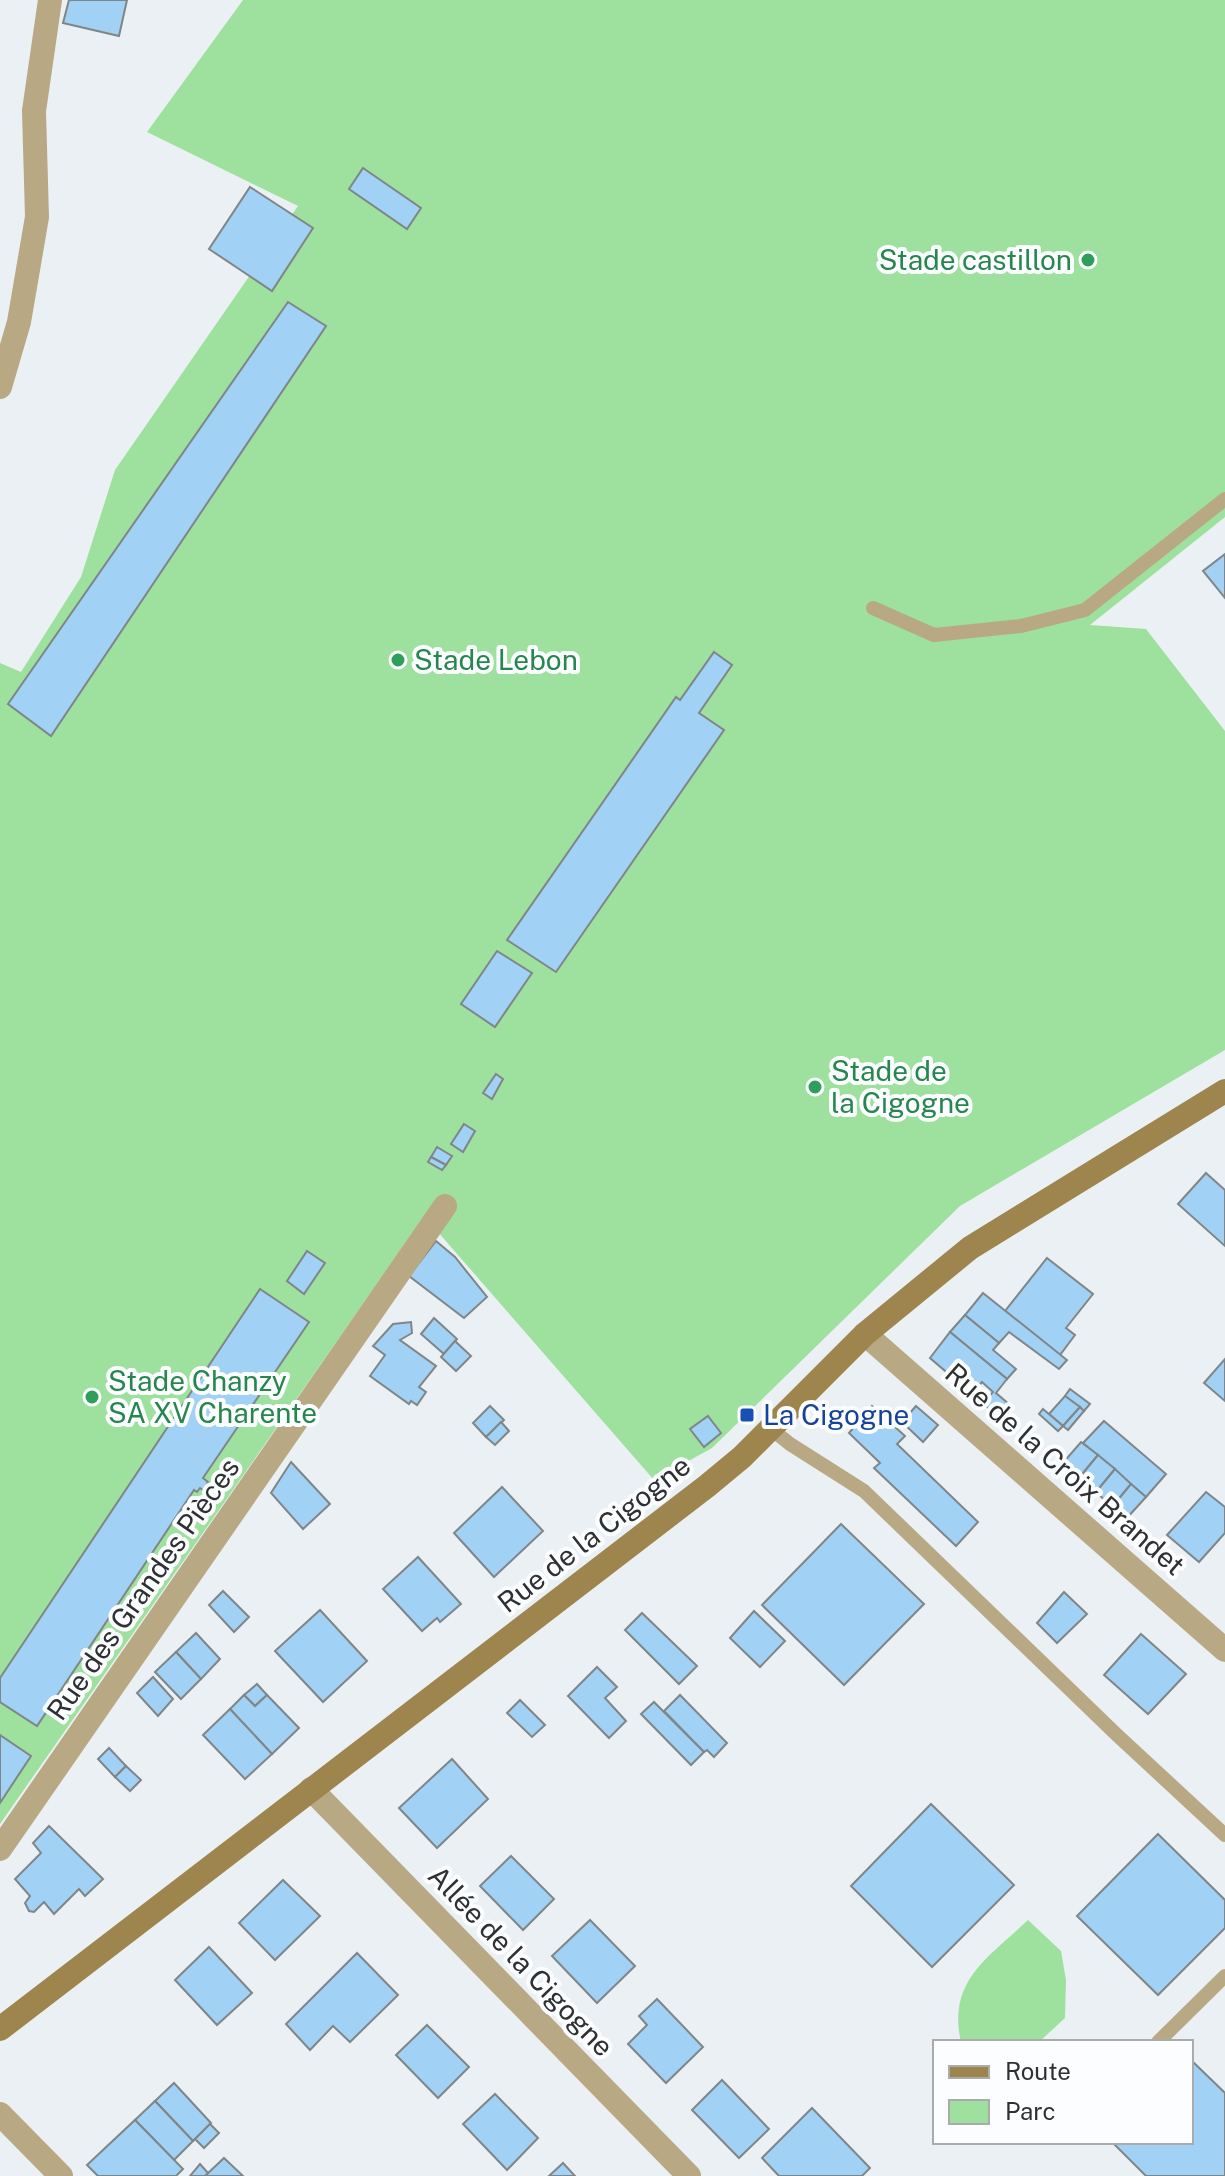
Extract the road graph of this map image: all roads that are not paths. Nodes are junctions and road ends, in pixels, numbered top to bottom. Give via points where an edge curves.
1 (50, 0) edge
2 (0, 387) edge
3 (1225, 499) edge
4 (873, 608) dead end
5 (1225, 1091) edge
6 (445, 1206) dead end
7 (865, 1334) junction
8 (770, 1428) junction
9 (1225, 1650) edge
10 (311, 1789) junction
11 (1225, 1835) edge
12 (0, 1849) edge
13 (1225, 1976) edge
14 (0, 2029) edge
15 (1160, 2040) edge
16 (0, 2114) edge
17 (61, 2176) edge
18 (689, 2176) edge

1 - 2 street via 34,111 37,217 19,322
3 - 4 lane via 1085,610 1021,626 934,635
5 - 7 street, Rue de la Cigogne via 970,1248
6 - 12 street, Rue des Grandes Pièces
7 - 8 street, Rue de la Cigogne
7 - 9 street, Rue de la Croix Brandet
8 - 10 street, Rue de la Cigogne via 673,1513
8 - 11 lane via 864,1491
10 - 14 street, Rue de la Cigogne
10 - 18 street, Allée de la Cigogne
13 - 15 lane
16 - 17 street

